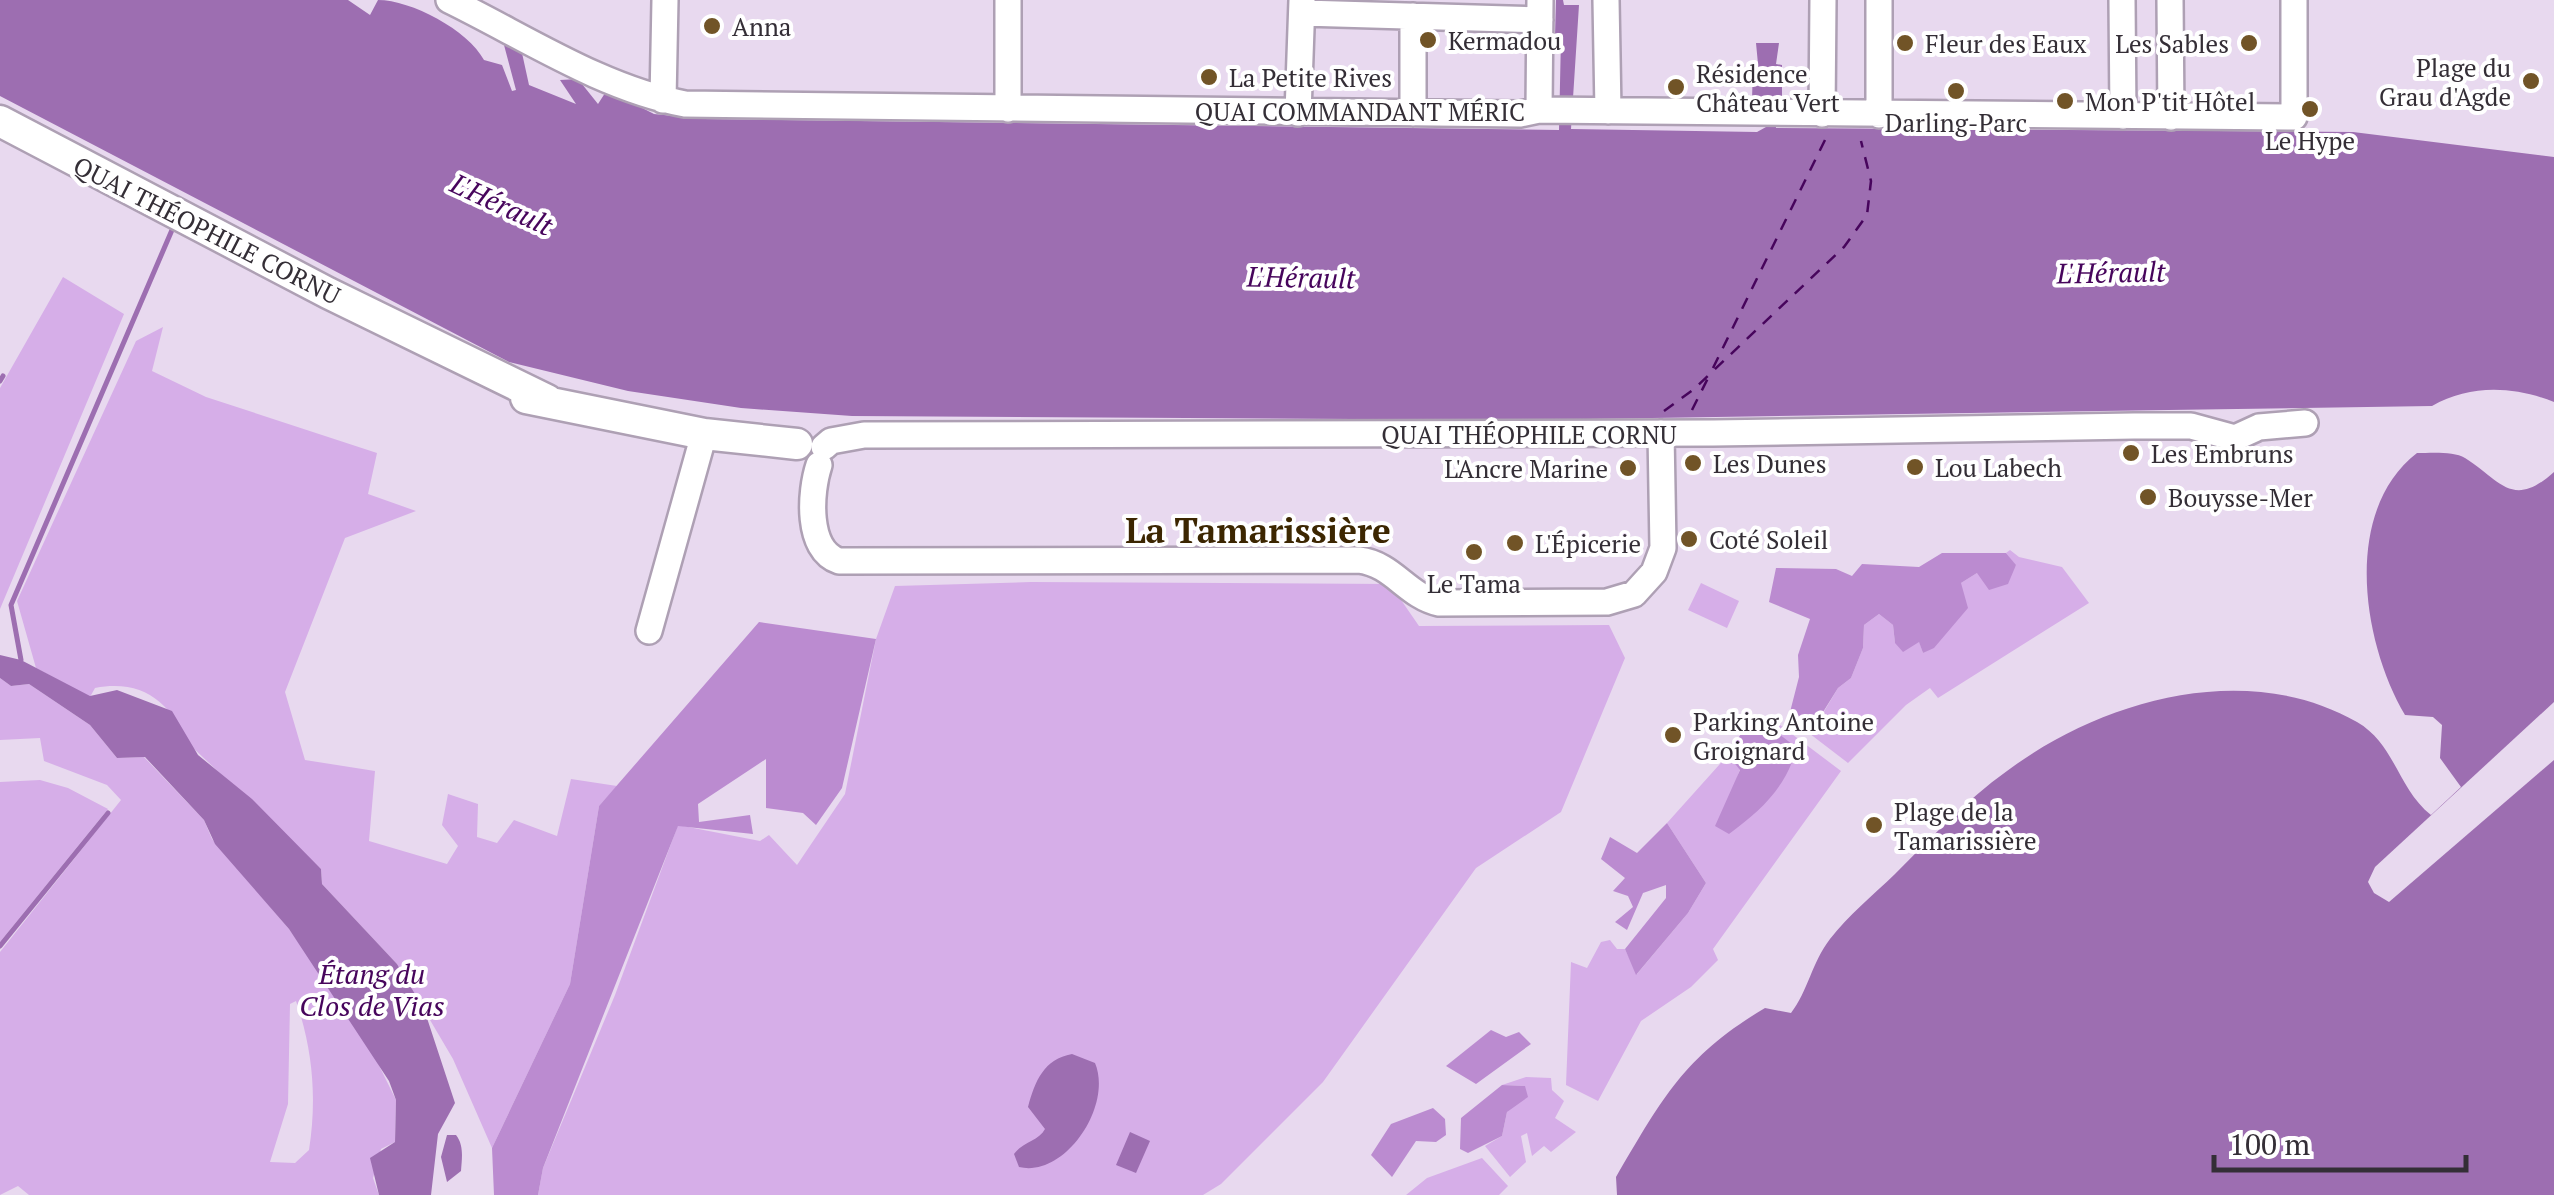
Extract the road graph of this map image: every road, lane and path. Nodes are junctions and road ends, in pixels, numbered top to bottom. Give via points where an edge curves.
1 (449, 0) edge
2 (665, 0) edge
3 (1008, 0) edge
4 (1606, 0) edge
5 (1823, 0) edge
6 (1879, 0) edge
7 (2122, 0) edge
8 (2170, 0) edge
9 (2294, 0) edge
10 (1302, 7) edge
11 (1540, 10) edge
12 (1413, 16) junction
13 (662, 100) junction
14 (1008, 109) junction
15 (1556, 110) junction
16 (1608, 111) junction
17 (1413, 113) junction
18 (1298, 114) junction
19 (1822, 114) junction
20 (1879, 115) junction
21 (2123, 116) junction
22 (2171, 117) junction
23 (0, 121) edge
24 (2306, 424) dead end
25 (1661, 433) junction
26 (704, 434) junction
27 (810, 455) junction
28 (649, 631) dead end

1 - 13 street, QUAI COMMANDANT MÉRIC via 592,73
2 - 13 street
3 - 14 street
4 - 16 street
5 - 19 street
6 - 20 street
7 - 21 street
8 - 22 street
9 - 22 street, QUAI COMMANDANT MÉRIC via 2294,117
10 - 12 street
10 - 18 street
11 - 12 street
11 - 15 street
12 - 17 street
13 - 14 street, QUAI COMMANDANT MÉRIC
14 - 18 street, QUAI COMMANDANT MÉRIC
15 - 16 street, QUAI COMMANDANT MÉRIC
15 - 17 street, QUAI COMMANDANT MÉRIC
16 - 19 street, QUAI COMMANDANT MÉRIC
17 - 18 street, QUAI COMMANDANT MÉRIC
19 - 20 street, QUAI COMMANDANT MÉRIC
20 - 21 street, QUAI COMMANDANT MÉRIC
21 - 22 street, QUAI COMMANDANT MÉRIC
23 - 26 main road, QUAI THÉOPHILE CORNU via 416,337 468,376 525,398
24 - 25 street, QUAI THÉOPHILE CORNU via 2259,427 2234,438 2191,426
25 - 27 street, QUAI THÉOPHILE CORNU via 864,435
25 - 27 street via 1661,558 1634,594 1607,602 1438,603 1386,568 1359,560 896,562 840,576 810,560 800,528
26 - 27 main road, QUAI THÉOPHILE CORNU
26 - 28 street

